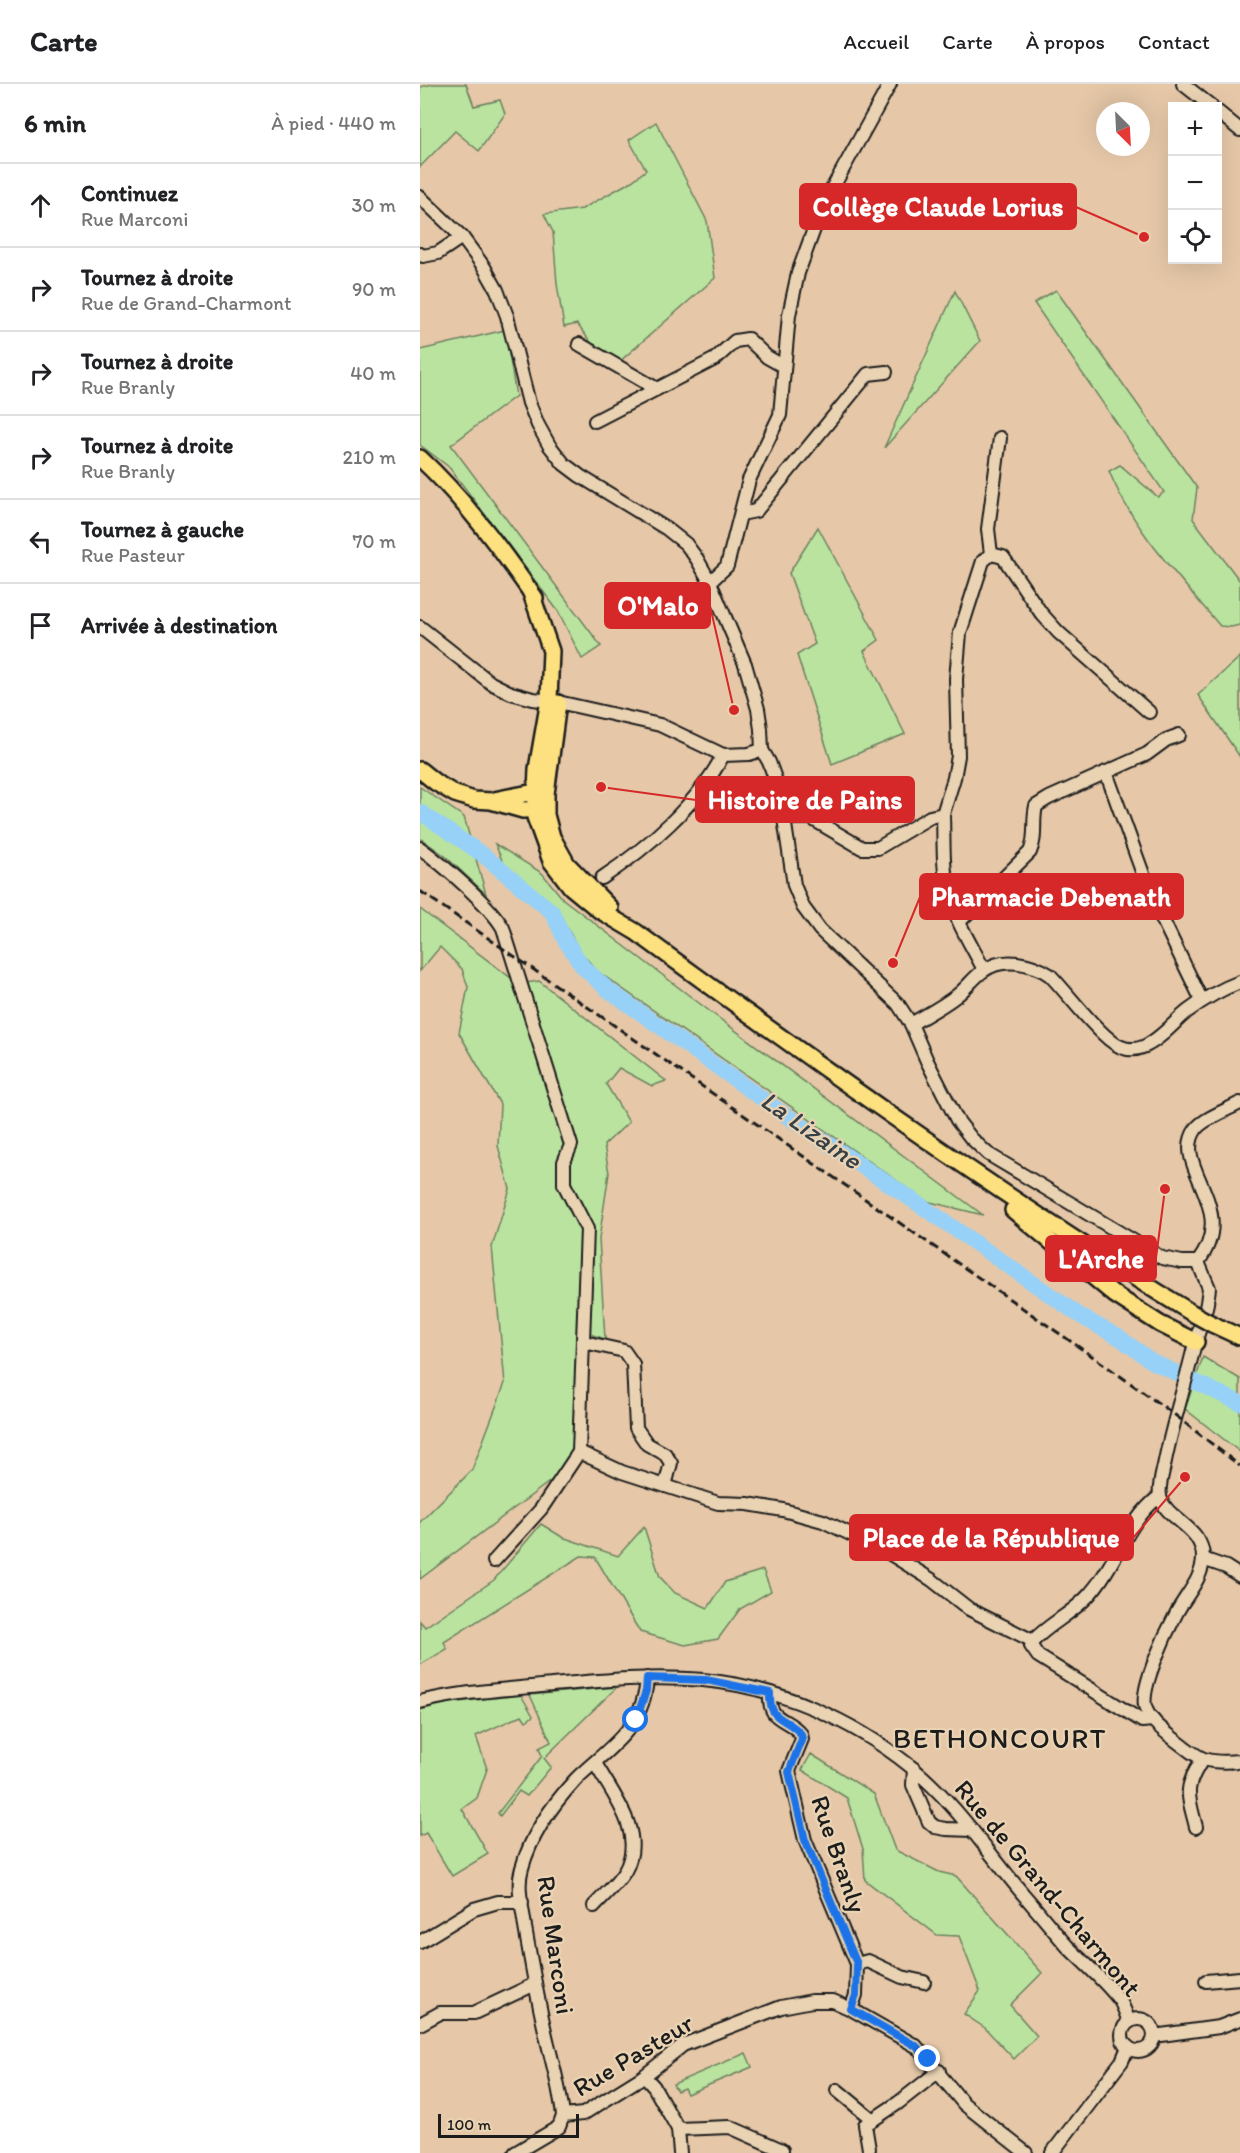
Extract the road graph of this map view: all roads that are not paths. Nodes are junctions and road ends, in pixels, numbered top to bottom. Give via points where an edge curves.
1 (890, 84) edge
2 (1183, 84) edge
3 (1206, 102) edge
4 (1222, 115) edge
5 (1240, 130) edge
6 (420, 197) edge
7 (462, 237) junction
8 (420, 254) edge
9 (579, 344) dead end
10 (783, 366) junction
11 (886, 372) dead end
12 (657, 388) junction
13 (595, 421) dead end
14 (1000, 438) dead end
15 (420, 458) edge
16 (741, 514) junction
17 (991, 554) junction
18 (710, 582) junction
19 (420, 627) edge
20 (553, 701) junction
21 (1149, 712) dead end
22 (1179, 735) dead end
23 (762, 750) junction
24 (723, 755) junction
25 (420, 770) edge
26 (1106, 772) junction
27 (540, 801) junction
28 (943, 814) junction
29 (784, 818) junction
30 (420, 848) edge
31 (602, 878) dead end
32 (960, 921) junction
33 (984, 970) junction
34 (1240, 982) edge
35 (1202, 1001) junction
36 (911, 1024) junction
37 (1240, 1103) edge
38 (978, 1177) junction
39 (1198, 1262) junction
40 (1203, 1316) junction
41 (1240, 1337) edge
42 (584, 1342) junction
43 (1195, 1347) junction
44 (579, 1452) junction
45 (665, 1486) junction
46 (1160, 1496) junction
47 (1203, 1559) junction
48 (494, 1561) dead end
49 (1240, 1576) edge
50 (1033, 1641) junction
51 (647, 1678) junction
52 (770, 1693) junction
53 (420, 1702) edge
54 (1153, 1720) junction
55 (1202, 1760) junction
56 (1240, 1761) edge
57 (595, 1763) junction
58 (914, 1769) junction
59 (1196, 1827) dead end
60 (972, 1830) junction
61 (522, 1902) junction
62 (594, 1906) dead end
63 (420, 1942) edge
64 (857, 1964) junction
65 (1240, 1978) edge
66 (1206, 1981) dead end
67 (924, 1982) dead end
68 (535, 1984) junction
69 (851, 2009) junction
70 (1240, 2019) edge
71 (1129, 2022) junction
72 (420, 2024) edge
73 (1154, 2036) junction
74 (1128, 2047) junction
75 (939, 2071) junction
76 (644, 2076) junction
77 (837, 2090) dead end
78 (563, 2116) junction
79 (873, 2120) junction
80 (678, 2129) junction
81 (869, 2149) dead end
82 (782, 2150) dead end
83 (515, 2153) edge
84 (680, 2153) edge
85 (1026, 2153) edge
86 (1052, 2153) edge

1 - 10 street via 822,207 798,273
2 - 3 street
4 - 5 street
6 - 7 street
7 - 8 street via 438,253
7 - 18 street via 484,267 507,316 529,403 549,445 580,476 686,544
9 - 12 street
10 - 12 street via 748,339 735,341 715,358
10 - 16 street via 780,415 749,480
11 - 16 street via 868,374 756,511
12 - 13 street
14 - 17 street via 988,529
15 - 20 main road via 473,515 545,611 560,652
16 - 18 street via 727,566
17 - 21 street via 1003,557 1058,632
17 - 28 street via 983,561 960,633 956,679 958,756
18 - 23 street via 745,664 758,709
19 - 20 street via 498,688
20 - 24 street via 660,725
20 - 27 main road
22 - 26 street
23 - 24 street
23 - 29 street via 777,784
24 - 31 street via 696,795 663,830
25 - 27 main road via 455,794 474,800
26 - 32 street via 1036,806 1035,840 1030,852
26 - 35 street via 1151,897
27 - 38 main road via 552,837 567,864 636,933
28 - 29 street via 930,817 878,848 862,848 811,818
28 - 32 street via 945,873 949,896
29 - 36 street via 794,885 810,919 898,1004
30 - 42 street via 490,911 506,933 572,1145 564,1162 564,1184 587,1229
32 - 33 street
33 - 35 street via 997,964 1019,963 1040,969 1110,1041 1126,1047 1154,1043
33 - 36 street via 956,996
34 - 35 street
36 - 39 street via 957,1120 988,1154 1162,1258
37 - 39 street via 1200,1124 1192,1141 1192,1152 1221,1207 1223,1220 1219,1239
38 - 40 main road via 1104,1259
38 - 43 main road via 1115,1295
39 - 40 street via 1209,1288
40 - 41 main road
40 - 43 street
42 - 44 street
42 - 45 street via 624,1351 633,1364 636,1428 647,1444 665,1454 671,1463
43 - 46 street
44 - 45 street
44 - 48 street via 541,1509
45 - 50 street via 718,1503 783,1510 823,1521 884,1550 969,1609
46 - 47 street via 1194,1533
46 - 50 street via 1146,1506 1087,1598
47 - 49 street via 1217,1562
47 - 54 street via 1144,1692 1145,1707
50 - 54 street via 1031,1646 1038,1656 1142,1721
51 - 52 street, Rue de Grand-Charmont via 706,1680
51 - 53 street, Rue de Grand-Charmont via 453,1694
51 - 57 street, Rue Marconi via 636,1720
52 - 58 street, Rue de Grand-Charmont via 832,1716 873,1738
52 - 64 street, Rue Branly via 772,1713 801,1734 789,1772 805,1840
54 - 55 street
55 - 56 street
55 - 59 street via 1188,1786
57 - 61 street, Rue Marconi via 576,1780 535,1834 521,1870
57 - 62 street via 625,1814 632,1853 625,1872
58 - 60 street, Rue de Grand-Charmont via 949,1801
58 - 60 street via 913,1785 929,1822 935,1827
60 - 71 street, Rue de Grand-Charmont via 1064,1942 1119,1999
61 - 63 street via 498,1902 474,1909
61 - 68 street, Rue Marconi
64 - 67 street via 868,1961 902,1977
64 - 69 street, Rue Branly via 856,1995
65 - 66 street
68 - 72 street via 474,2013 440,2013
68 - 78 street, Rue Marconi
69 - 75 street, Rue Pasteur via 916,2046
69 - 76 street, Rue Pasteur via 832,2001 781,2007 683,2044
70 - 73 street via 1216,2027
71 - 73 street via 1139,2019 1148,2023
71 - 74 street via 1122,2035
73 - 74 street via 1146,2048 1137,2051
74 - 86 street via 1122,2061
75 - 79 street
75 - 85 street, Rue Pasteur via 964,2104
76 - 78 street, Rue Pasteur via 584,2114
76 - 80 street
77 - 79 street
78 - 83 street via 559,2127
79 - 81 street via 865,2125
80 - 82 street via 730,2127
80 - 84 street

